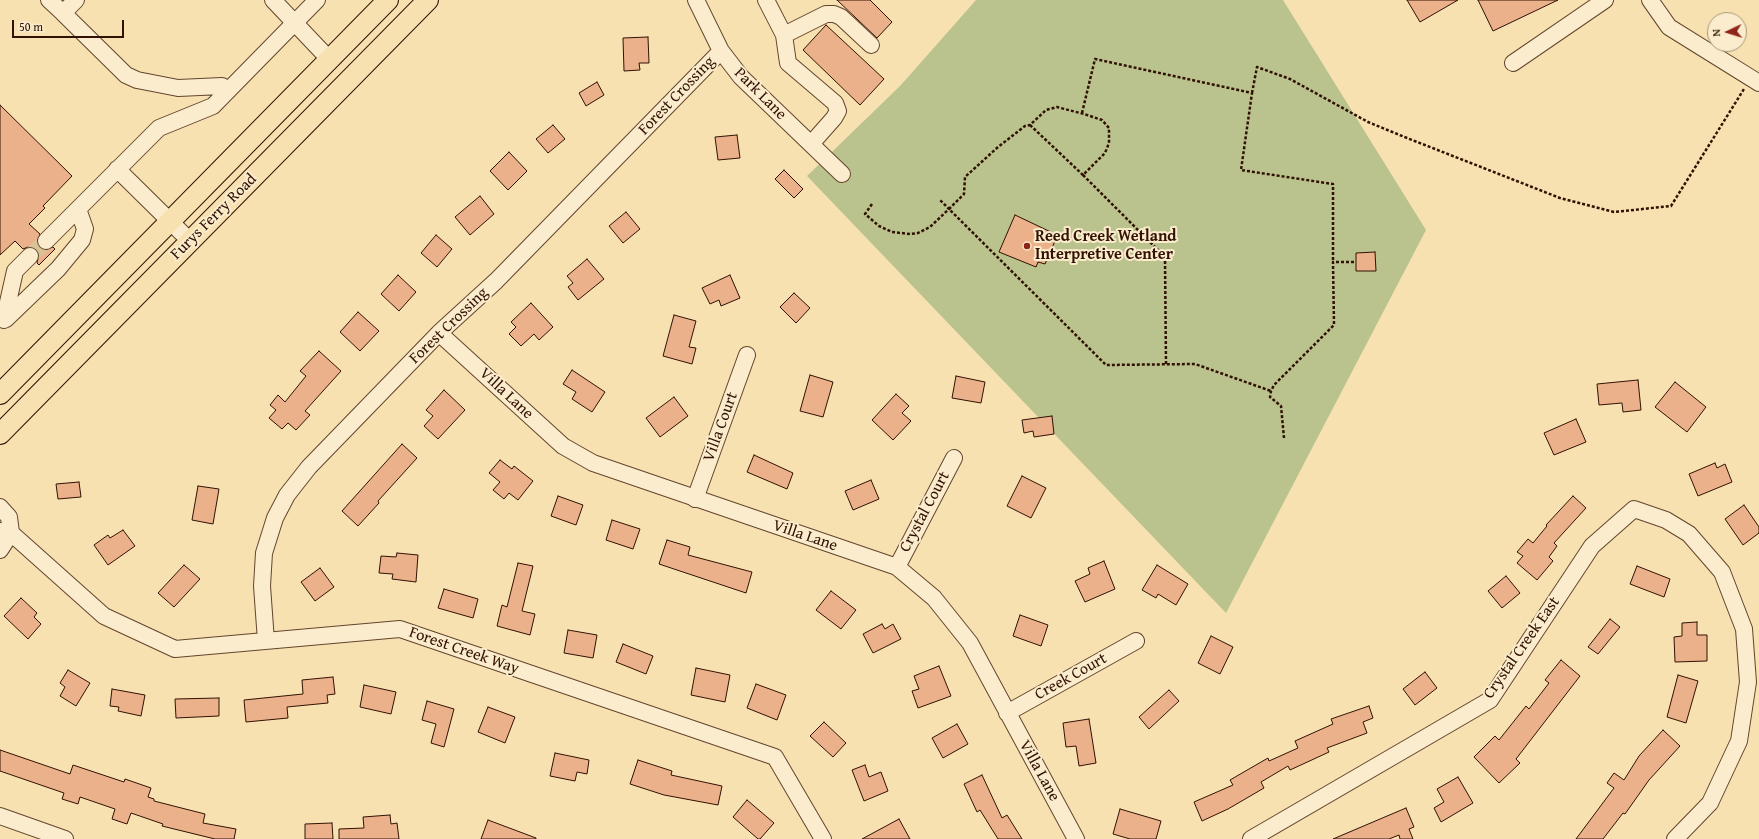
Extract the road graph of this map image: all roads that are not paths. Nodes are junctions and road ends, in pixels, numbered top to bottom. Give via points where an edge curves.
1 (49, 0) edge
2 (76, 0) edge
3 (273, 0) edge
4 (317, 0) edge
5 (388, 0) edge
6 (428, 0) edge
7 (696, 0) edge
8 (1604, 0) edge
9 (1650, 0) edge
10 (770, 1) edge
11 (1586, 5) edge
12 (63, 13) junction
13 (295, 23) junction
14 (784, 35) junction
15 (870, 45) dead end
16 (721, 51) junction
17 (329, 59) junction
18 (1513, 63) dead end
19 (1756, 76) edge
20 (228, 91) junction
21 (812, 144) junction
22 (117, 169) junction
23 (842, 174) dead end
24 (78, 209) junction
25 (170, 221) junction
26 (46, 241) tunnel mouth
27 (190, 242) junction
28 (30, 256) tunnel mouth
29 (3, 321) edge
30 (439, 333) junction
31 (747, 355) dead end
32 (0, 394) edge
33 (0, 434) edge
34 (954, 458) dead end
35 (695, 499) junction
36 (0, 507) edge
37 (5, 532) edge
38 (0, 550) edge
39 (897, 567) junction
40 (266, 641) junction
41 (1136, 641) dead end
42 (1007, 713) junction
43 (0, 816) edge
44 (65, 839) edge
45 (823, 839) edge
46 (1076, 839) edge
47 (1251, 839) edge
48 (1675, 839) edge

1 - 12 street
2 - 12 street
3 - 13 street
4 - 13 street
5 - 17 main road, Furys Ferry Road
6 - 27 main road, Furys Ferry Road
7 - 16 street, Park Lane
8 - 11 street
9 - 19 street via 1669,27
10 - 14 street
11 - 18 street
12 - 20 street via 126,75 137,80 178,88 222,86
13 - 17 street
13 - 20 street
14 - 15 street via 826,14 834,14 841,17
14 - 21 street via 788,63 835,103 838,111
16 - 21 street, Park Lane via 741,77
16 - 30 street, Forest Crossing via 496,281
17 - 25 main road, Furys Ferry Road
20 - 22 street via 213,106 159,128
21 - 23 street, Park Lane
22 - 24 street
22 - 25 street
24 - 26 street
24 - 29 street via 85,230 82,240 58,269
25 - 27 street
25 - 32 main road, Furys Ferry Road
27 - 33 main road, Furys Ferry Road
28 - 29 street via 15,271
30 - 35 street, Villa Lane via 563,446 593,463
30 - 40 street, Forest Crossing via 309,467 287,495 275,518 264,553 262,586
31 - 35 street, Villa Court
34 - 39 street, Crystal Court
35 - 39 street, Villa Lane
36 - 37 street via 9,517
37 - 38 street
37 - 40 street, Forest Creek Way via 104,616 175,649
39 - 42 street, Villa Lane via 934,598 970,643
40 - 45 street, Forest Creek Way via 400,629 775,757
41 - 42 street, Creek Court
42 - 46 street, Villa Lane
43 - 44 street
47 - 48 street, Crystal Creek East via 1490,700 1592,546 1634,509 1666,520 1689,534 1722,572 1744,629 1748,682 1739,741 1710,803

